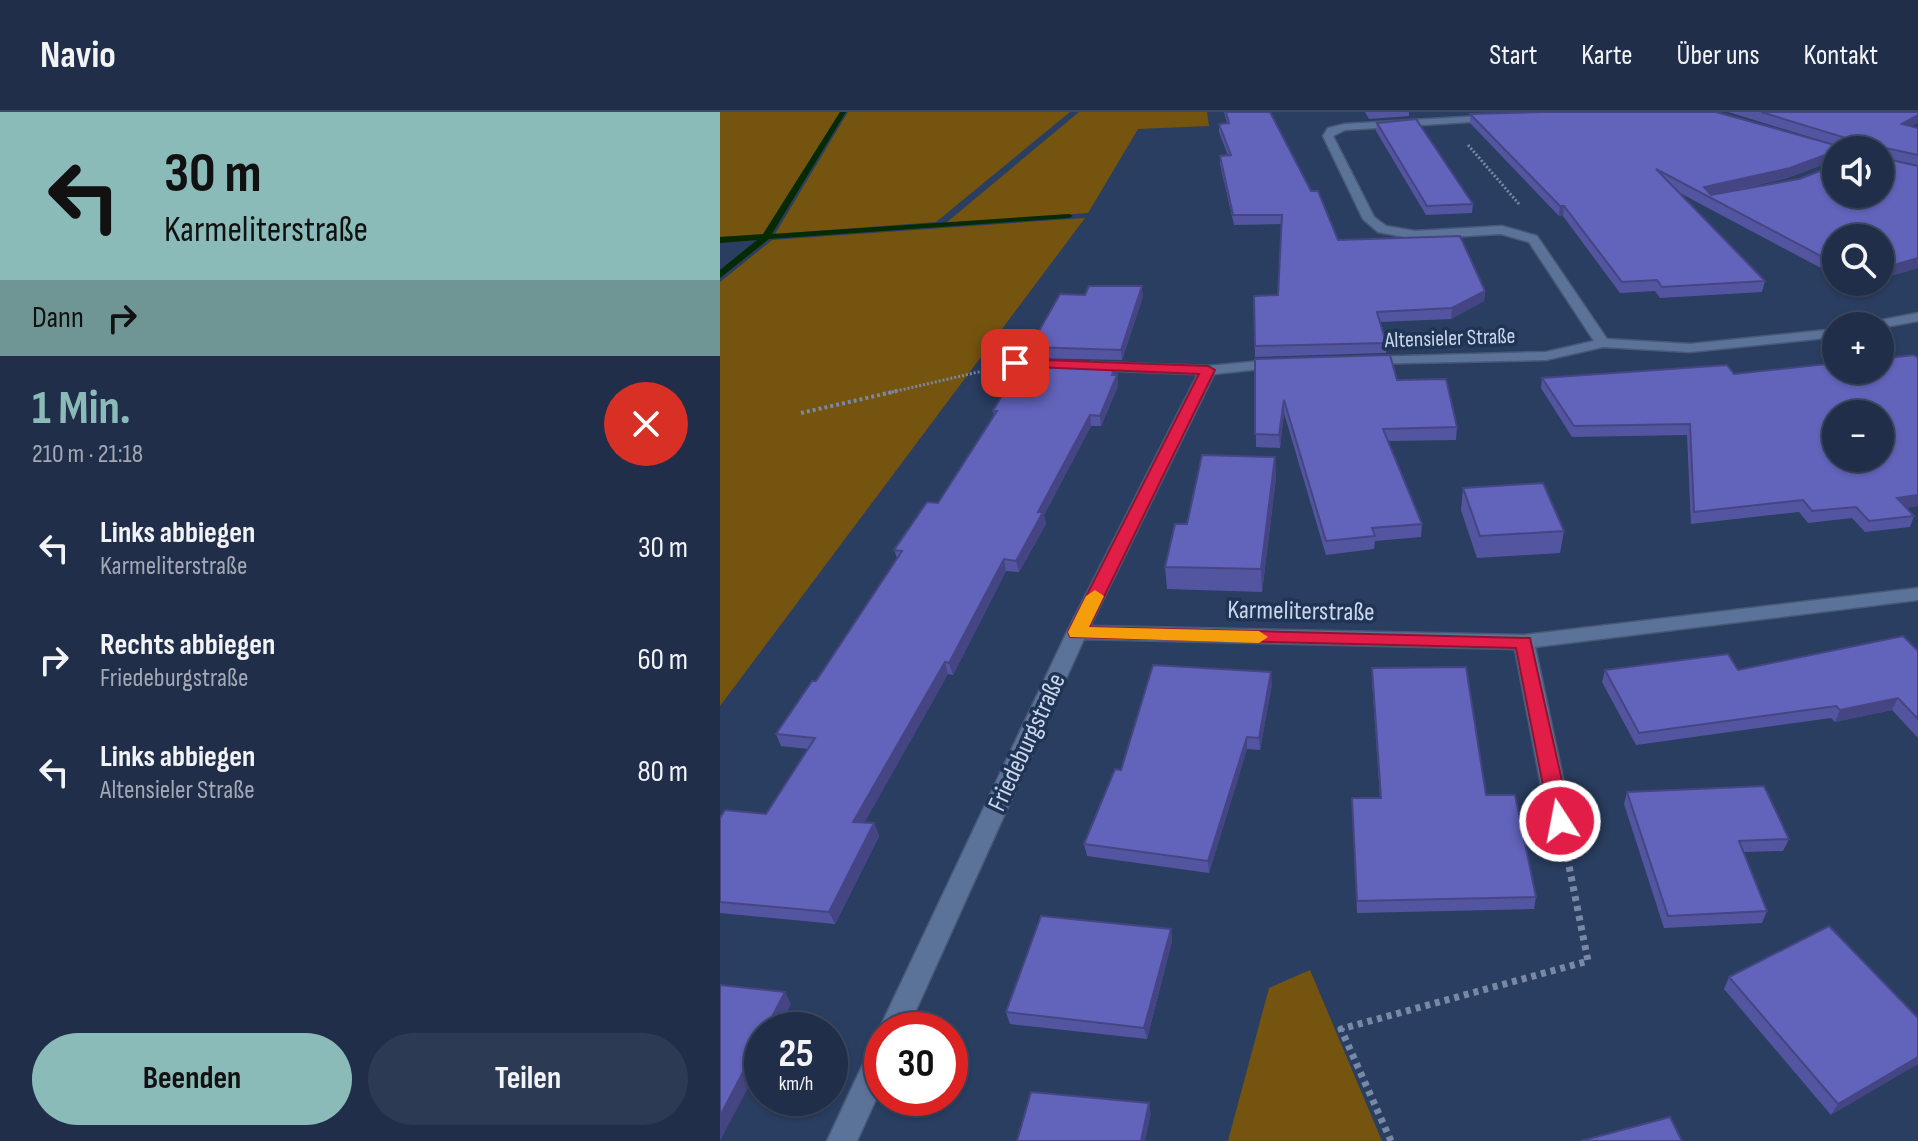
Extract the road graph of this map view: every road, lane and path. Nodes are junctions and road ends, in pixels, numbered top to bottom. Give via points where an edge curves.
1 (1507, 118) edge
2 (1446, 121) junction
3 (1520, 233) junction
4 (1918, 317) edge
5 (1894, 322) edge
6 (1822, 334) edge
7 (1603, 343) junction
8 (1343, 362) edge
9 (1015, 363) joint
10 (1296, 363) edge
11 (1208, 370) junction
12 (801, 413) dead end
13 (1918, 594) edge
14 (1077, 632) junction
15 (1524, 642) junction
16 (1560, 821) joint
17 (901, 1012) edge
18 (864, 1093) edge
19 (842, 1141) edge
20 (1391, 1141) edge

1 - 2 street
2 - 3 path via 1537,225
2 - 3 street via 1345,127 1328,136 1369,219 1382,229 1415,235
3 - 7 street via 1533,239
4 - 5 street
6 - 7 street, Altensieler Straße via 1690,348
7 - 8 street, Altensieler Straße via 1546,356
9 - 11 street
9 - 12 path
10 - 11 street
11 - 14 street, Friedeburgstraße
13 - 15 street, Karmeliterstraße
14 - 15 street, Karmeliterstraße
14 - 17 street, Friedeburgstraße
15 - 16 street
16 - 20 path via 1588,961 1341,1029
18 - 19 street

